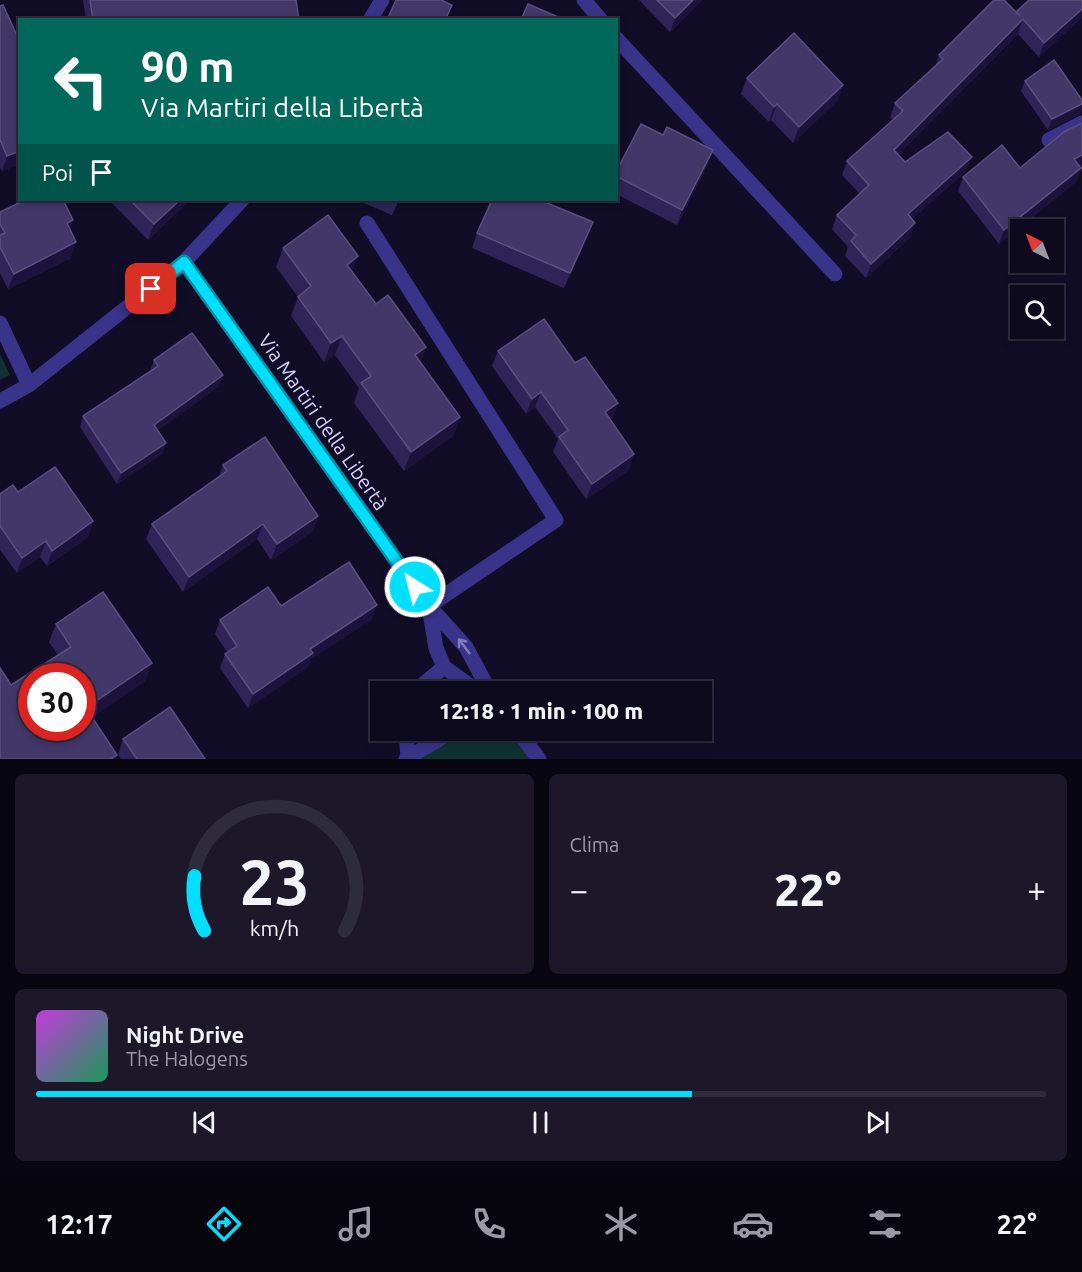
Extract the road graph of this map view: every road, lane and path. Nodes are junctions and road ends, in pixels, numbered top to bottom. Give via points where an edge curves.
1 (382, 0) edge
2 (584, 0) edge
3 (371, 18) edge
4 (599, 18) edge
5 (618, 40) edge
6 (1082, 123) edge
7 (1049, 140) dead end
8 (241, 201) edge
9 (367, 223) dead end
10 (184, 262) junction
11 (834, 274) dead end
12 (0, 323) edge
13 (29, 385) junction
14 (0, 401) edge
15 (429, 606) junction
16 (444, 668) junction
17 (428, 681) edge
18 (462, 681) edge
19 (484, 681) edge
20 (406, 741) edge
21 (436, 741) edge
22 (525, 741) edge
23 (407, 758) edge
24 (539, 759) edge

1 - 3 street
2 - 4 street
5 - 11 street
6 - 7 street
8 - 10 street
9 - 15 street via 556,520
10 - 13 street
10 - 15 street, Via Martiri della Libertà
12 - 13 street
13 - 14 street
15 - 16 street via 436,648
19 -> 15 street, Via Martiri della Libertà via 466,647
16 - 17 street
16 - 18 street
20 - 23 street
21 - 23 street
22 - 24 street

